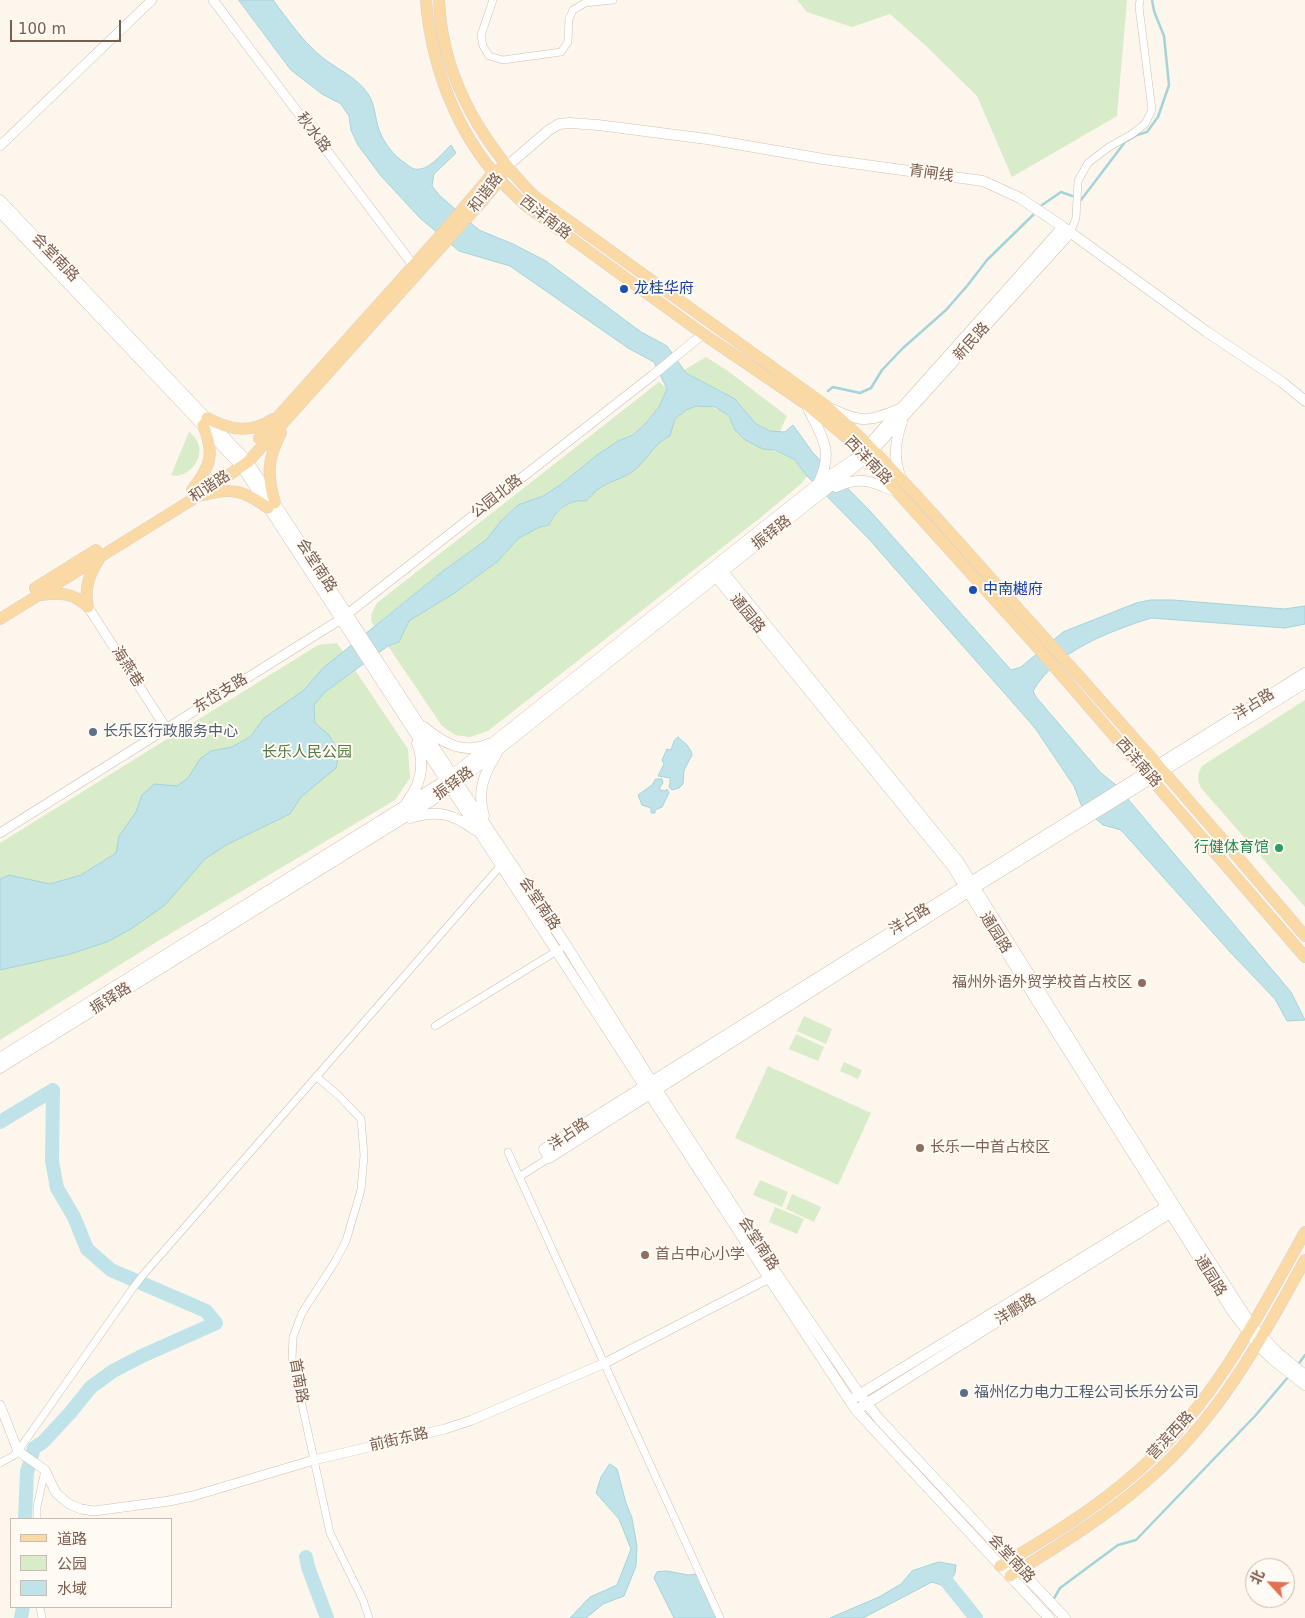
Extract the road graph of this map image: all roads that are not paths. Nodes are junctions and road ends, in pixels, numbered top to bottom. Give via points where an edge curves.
1 (152, 0) edge
2 (213, 0) edge
3 (426, 0) edge
4 (439, 0) edge
5 (493, 0) edge
6 (613, 0) edge
7 (1140, 0) edge
8 (0, 146) edge
9 (506, 166) junction
10 (497, 176) junction
11 (0, 200) edge
12 (0, 212) edge
13 (1067, 230) junction
14 (442, 239) junction
15 (413, 265) junction
16 (703, 334) junction
17 (1305, 401) edge
18 (806, 404) junction
19 (825, 405) junction
20 (288, 412) junction
21 (903, 413) junction
22 (205, 422) junction
23 (867, 452) junction
24 (243, 461) junction
25 (822, 487) junction
26 (901, 488) junction
27 (194, 494) junction
28 (272, 506) junction
29 (102, 555) junction
30 (717, 571) junction
31 (39, 595) junction
32 (88, 606) junction
33 (0, 610) edge
34 (344, 616) junction
35 (0, 619) edge
36 (1059, 664) junction
37 (1305, 673) edge
38 (1305, 683) edge
39 (413, 723) junction
40 (166, 728) junction
41 (501, 743) junction
42 (1160, 769) junction
43 (1149, 776) junction
44 (451, 781) junction
45 (394, 812) junction
46 (394, 824) junction
47 (485, 832) junction
48 (0, 833) edge
49 (505, 861) junction
50 (970, 887) junction
51 (1305, 936) edge
52 (566, 945) junction
53 (556, 951) junction
54 (1305, 957) edge
55 (435, 1026) dead end
56 (0, 1058) edge
57 (0, 1068) edge
58 (317, 1077) junction
59 (651, 1088) junction
60 (508, 1152) dead end
61 (549, 1158) joint
62 (519, 1177) junction
63 (1172, 1208) junction
64 (1305, 1232) edge
65 (1305, 1260) edge
66 (773, 1276) junction
67 (1250, 1330) junction
68 (1260, 1341) junction
69 (605, 1363) junction
70 (1303, 1379) edge
71 (863, 1399) junction
72 (0, 1405) edge
73 (853, 1405) junction
74 (21, 1453) junction
75 (314, 1460) junction
76 (0, 1463) edge
77 (45, 1470) junction
78 (37, 1518) edge
79 (1011, 1559) junction
80 (1000, 1566) junction
81 (1021, 1570) junction
82 (1010, 1576) junction
83 (1062, 1615) edge
84 (369, 1618) edge
85 (720, 1618) edge
86 (1048, 1618) edge

1 - 8 street
2 - 15 street, 秋水路
3 - 10 main road, 西洋南路 via 430,32 445,88 458,116
4 - 9 main road, 西洋南路 via 450,65 464,102
5 - 6 street via 481,34 489,56 502,60 561,52 568,42 569,19 573,10 585,2
7 - 13 street via 1152,110 1145,124 1088,163 1078,181 1076,218
9 - 10 main road, 和谐路
9 - 13 main road, 青闸线 via 560,124 598,124 983,181 1020,198
9 - 19 main road, 西洋南路 via 532,195
10 - 14 main road, 和谐路
10 - 16 main road, 西洋南路 via 525,205
11 - 22 main road, 会堂南路
12 - 22 main road, 会堂南路
13 - 17 main road, 青闸线
13 - 21 main road, 新民路
14 - 15 main road, 和谐路
14 - 20 main road, 和谐路
15 - 20 main road, 和谐路
16 - 18 main road, 西洋南路
16 - 34 street, 公园北路
18 - 23 main road, 西洋南路
18 - 25 main road via 826,451
19 - 21 main road via 860,420
19 - 23 main road, 西洋南路 via 847,424
20 - 22 main road via 263,425 244,430
20 - 24 main road, 和谐路
20 - 28 main road via 270,456
21 - 23 main road, 新民路
21 - 26 main road via 895,446
22 - 24 main road, 会堂南路
22 - 27 main road via 210,458
23 - 25 main road, 振铎路
23 - 26 main road, 西洋南路
24 - 27 main road, 和谐路
24 - 28 main road, 会堂南路
25 - 26 main road via 857,480
25 - 30 main road, 振铎路
26 - 36 main road, 西洋南路
27 - 28 main road via 235,491
27 - 29 main road, 和谐路
27 - 33 main road, 和谐路
28 - 34 main road, 会堂南路
29 - 31 main road, 和谐路
29 - 32 main road via 88,580
30 - 41 main road, 振铎路
30 - 50 main road, 通园路
31 - 32 main road via 69,594
31 - 35 main road, 和谐路
32 - 40 street, 海燕巷
34 - 39 main road, 会堂南路
34 - 40 street, 东岱支路
36 - 42 main road, 西洋南路
36 - 43 main road, 西洋南路
37 - 42 main road, 洋占路
38 - 42 main road, 洋占路
39 - 41 main road via 459,748
39 - 44 main road, 会堂南路
39 - 45 main road via 422,770 412,795
40 - 48 street, 东岱支路
41 - 44 main road, 振铎路
41 - 47 main road via 481,786
42 - 43 main road, 洋占路
42 - 51 main road, 西洋南路
43 - 50 main road, 洋占路
43 - 54 main road, 西洋南路
44 - 45 main road, 振铎路
44 - 46 main road, 振铎路
44 - 47 main road, 会堂南路
45 - 56 main road, 振铎路
46 - 47 main road via 427,814 441,814
46 - 57 main road, 振铎路
47 - 49 main road, 会堂南路
49 - 52 main road, 会堂南路
49 - 53 main road, 会堂南路
49 - 58 street
50 - 59 main road, 洋占路
50 - 63 main road, 通园路
52 - 53 street
52 - 59 main road, 会堂南路
53 - 55 street
53 - 59 main road, 会堂南路
58 - 74 street via 132,1288
58 - 75 street, 首南路 via 361,1120 364,1155 361,1190 346,1241 302,1313 293,1337 292,1359
59 - 61 main road, 洋占路
59 - 66 main road, 会堂南路
60 - 62 street
61 - 62 street
62 - 69 street
63 - 67 main road, 通园路
63 - 71 main road, 洋鹏路
64 - 67 main road, 营滨西路
65 - 68 main road, 营滨西路
66 - 69 street, 前街东路
66 - 71 main road, 会堂南路
66 - 73 main road, 会堂南路
67 - 68 main road, 通园路
67 - 79 main road, 营滨西路 via 1204,1401 1134,1475 1073,1521
68 - 70 main road, 通园路
68 - 81 main road, 营滨西路 via 1213,1410 1146,1482 1093,1524
69 - 75 street, 前街东路 via 445,1429
69 - 85 street
71 - 73 main road, 洋鹏路
71 - 79 main road, 会堂南路
72 - 74 street
73 - 80 main road, 会堂南路
74 - 76 street
74 - 77 street
75 - 77 street, 前街东路 via 192,1496 94,1511 70,1504 56,1493
75 - 84 street, 首南路 via 330,1533
77 - 78 street
79 - 80 main road, 营滨西路
79 - 81 main road, 会堂南路
80 - 82 main road, 会堂南路
81 - 82 main road, 营滨西路
81 - 83 main road, 会堂南路
82 - 86 main road, 会堂南路

